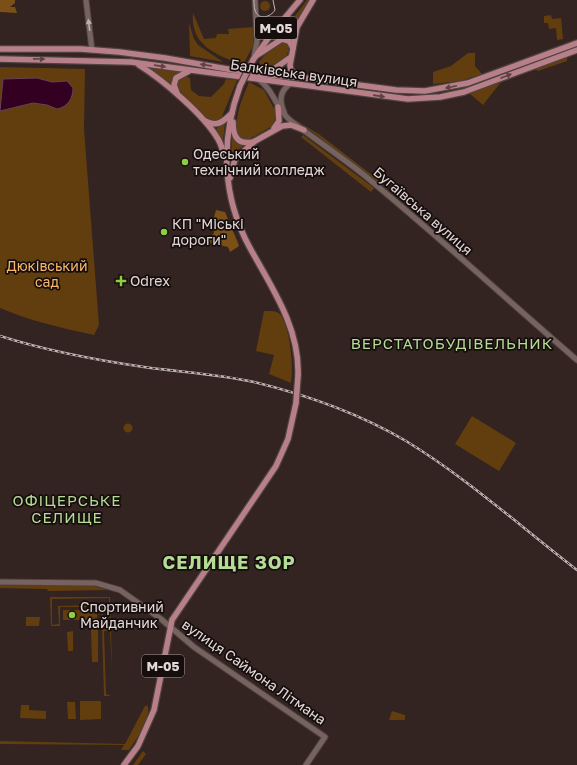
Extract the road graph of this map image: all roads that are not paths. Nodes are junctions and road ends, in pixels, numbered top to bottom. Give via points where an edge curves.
1 (86, 0) edge
2 (255, 0) edge
3 (300, 0) edge
4 (313, 0) edge
5 (577, 43) edge
6 (293, 48) junction
7 (0, 49) edge
8 (92, 50) junction
9 (577, 50) edge
10 (292, 56) junction
11 (0, 59) edge
12 (254, 59) junction
13 (136, 63) junction
14 (190, 70) junction
15 (257, 77) junction
16 (305, 78) junction
17 (290, 84) junction
18 (181, 99) junction
19 (278, 107) junction
20 (232, 112) junction
21 (286, 117) junction
22 (203, 120) junction
23 (273, 130) junction
24 (304, 130) junction
25 (255, 141) junction
26 (226, 167) junction
27 (229, 186) junction
28 (577, 360) edge
29 (0, 582) edge
30 (170, 627) junction
31 (124, 765) edge
32 (306, 765) edge

8 -> 1 main road
2 - 12 main road via 257,44
3 - 12 main road, М-05
4 - 6 main road via 300,22
5 -> 16 main road, Балківська вулиця via 468,83 439,90 396,90
6 - 10 main road
6 - 12 main road via 289,41 282,40
7 - 8 main road, Балківська вулиця
15 -> 8 main road, Балківська вулиця via 165,58
17 -> 9 main road, Балківська вулиця via 394,98 440,97 470,90
10 - 15 main road
10 - 16 main road via 290,69
11 -> 13 main road, Балківська вулиця
12 - 20 main road, М-05, bridge via 240,86
13 -> 14 main road, Балківська вулиця
13 - 18 main road
14 - 15 main road, Балківська вулиця
14 - 18 main road via 179,75 174,83 174,88
15 - 16 main road, Балківська вулиця
15 - 17 main road, Балківська вулиця
15 - 19 main road, Бугаївська вулиця via 270,90
17 - 21 main road via 284,89 281,98
18 - 22 main road
19 - 21 main road, Бугаївська вулиця
19 - 23 main road via 279,121
20 - 22 main road via 216,124
20 - 25 main road via 235,137 244,143
20 - 26 main road, М-05 via 226,147
21 - 24 main road, Бугаївська вулиця
22 - 26 main road via 220,142
23 - 24 main road via 288,125
23 - 25 main road
24 - 28 main road, Бугаївська вулиця via 380,188
25 - 27 main road via 235,159
26 - 27 main road, М-05
27 - 30 main road, М-05, bridge via 241,230 277,292 286,314 298,376 296,403 290,431 276,466 175,614
29 - 30 main road, вулиця Саймона Літмана via 96,583 110,586 120,590
30 - 31 main road, М-05 via 152,716 138,746
30 - 32 main road, вулиця Саймона Літмана via 194,647 324,737

